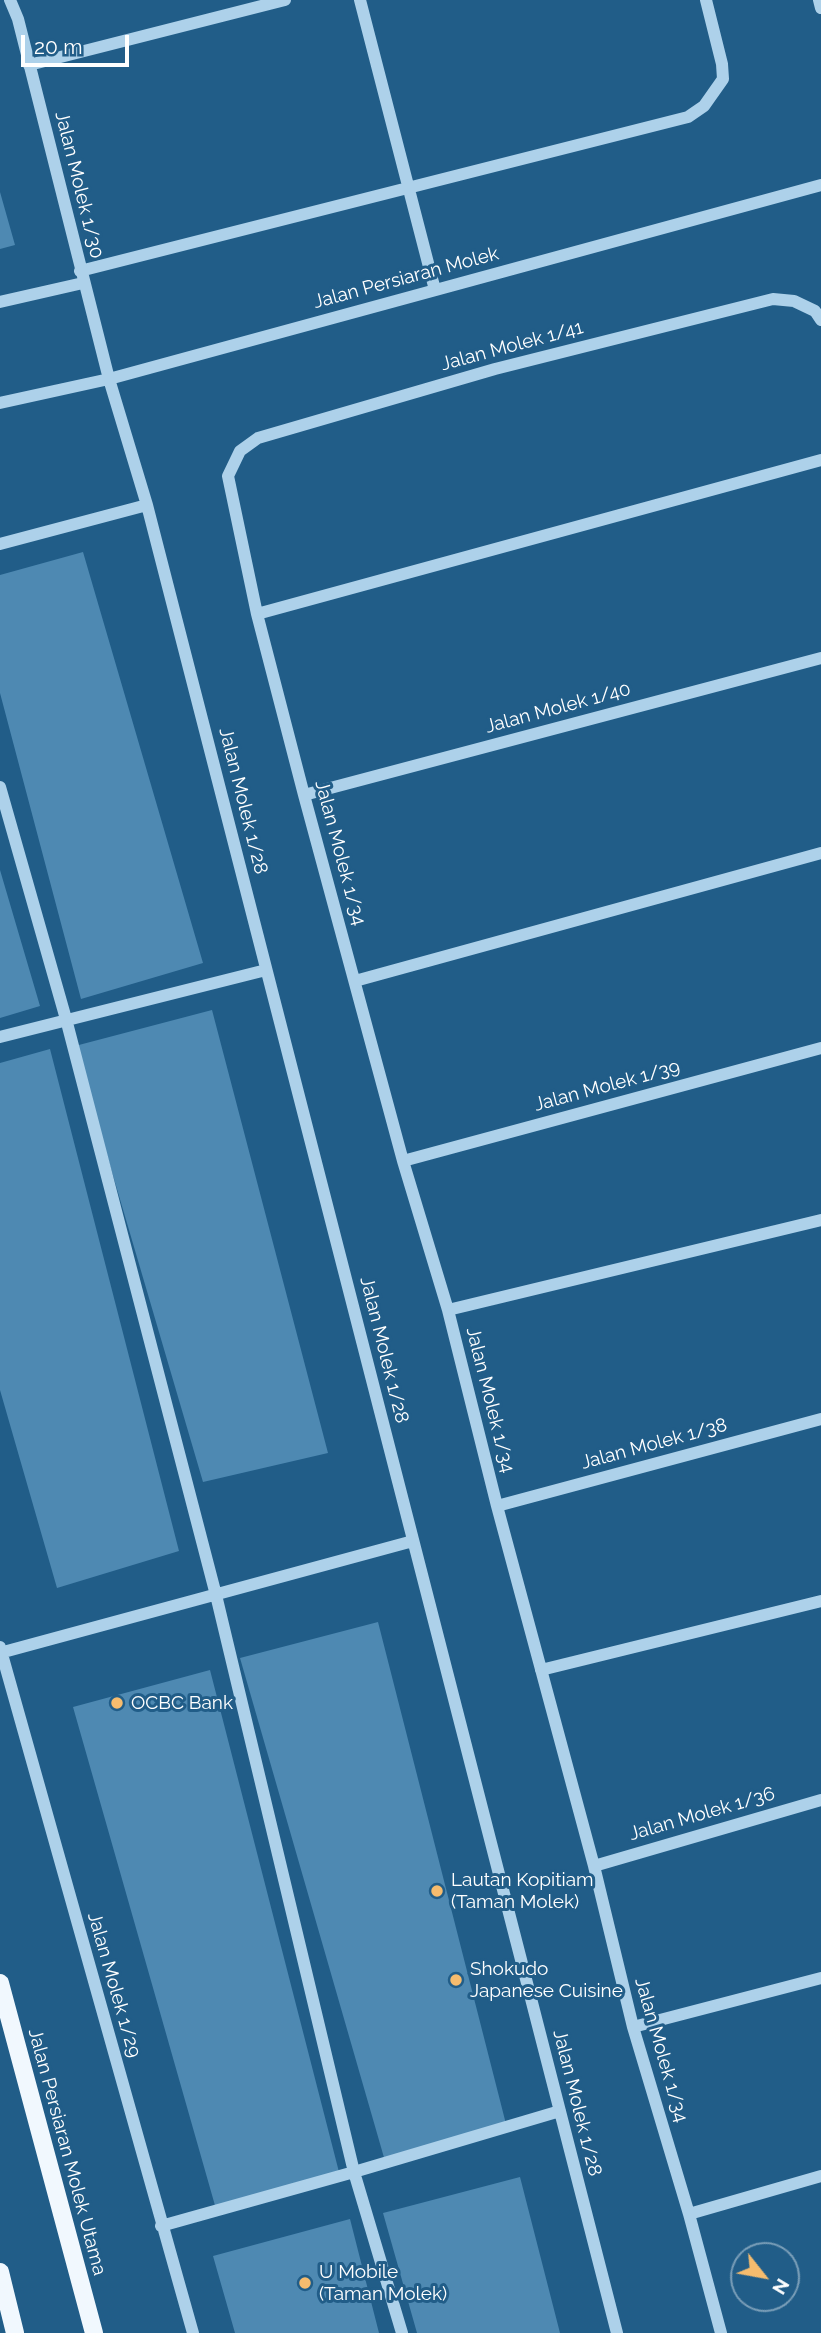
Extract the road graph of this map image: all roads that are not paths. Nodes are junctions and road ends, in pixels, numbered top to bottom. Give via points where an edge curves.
1 (10, 0) edge
2 (226, 0) edge
3 (285, 0) edge
4 (360, 0) edge
5 (706, 0) edge
6 (819, 0) edge
7 (821, 8) edge
8 (229, 14) junction
9 (29, 65) junction
10 (821, 185) edge
11 (409, 188) junction
12 (82, 277) junction
13 (435, 290) junction
14 (0, 302) edge
15 (821, 320) edge
16 (109, 379) junction
17 (0, 403) edge
18 (821, 460) edge
19 (228, 476) joint
20 (146, 505) junction
21 (0, 544) edge
22 (257, 614) junction
23 (821, 658) edge
24 (0, 787) edge
25 (304, 795) junction
26 (821, 853) edge
27 (266, 970) junction
28 (355, 981) junction
29 (66, 1019) junction
30 (0, 1037) edge
31 (821, 1048) edge
32 (403, 1161) junction
33 (821, 1220) edge
34 (448, 1310) junction
35 (821, 1419) edge
36 (497, 1506) junction
37 (413, 1541) junction
38 (216, 1595) junction
39 (821, 1601) edge
40 (0, 1651) edge
41 (541, 1670) junction
42 (821, 1800) edge
43 (594, 1866) junction
44 (821, 1978) edge
45 (0, 1983) edge
46 (633, 2027) junction
47 (560, 2111) junction
48 (354, 2172) junction
49 (821, 2176) edge
50 (689, 2214) junction
51 (161, 2226) junction
52 (0, 2272) edge
53 (15, 2333) edge
54 (94, 2333) edge
55 (193, 2333) edge
56 (402, 2333) edge
57 (617, 2333) edge
58 (721, 2333) edge

1 - 9 street, Jalan Molek 1/30
2 - 8 street
3 - 8 street
4 - 11 street
5 - 11 street via 723,79 704,106 688,117
6 - 7 street
8 - 9 street
9 - 12 street, Jalan Molek 1/30
10 - 13 street, Jalan Persiaran Molek
11 - 12 street
11 - 13 street
12 - 14 street
12 - 16 street, Jalan Molek 1/30
13 - 16 street, Jalan Persiaran Molek
15 - 19 street, Jalan Molek 1/41 via 815,310 773,299 508,366 258,438 240,451
16 - 17 street, Jalan Persiaran Molek
16 - 20 street, Jalan Molek 1/28
18 - 22 street
19 - 22 street, Jalan Molek 1/34
20 - 21 street
20 - 27 street, Jalan Molek 1/28
22 - 25 street, Jalan Molek 1/34
23 - 25 street, Jalan Molek 1/40
24 - 29 street
25 - 28 street, Jalan Molek 1/34
26 - 28 street
27 - 29 street
27 - 37 street, Jalan Molek 1/28
28 - 32 street, Jalan Molek 1/34
29 - 30 street
29 - 38 street
31 - 32 street, Jalan Molek 1/39
32 - 34 street, Jalan Molek 1/34
33 - 34 street
34 - 36 street, Jalan Molek 1/34
35 - 36 street, Jalan Molek 1/38
36 - 41 street, Jalan Molek 1/34
37 - 38 street
37 - 47 street, Jalan Molek 1/28
38 - 40 street
38 - 48 street
39 - 41 street
40 - 51 street, Jalan Molek 1/29
41 - 43 street, Jalan Molek 1/34
42 - 43 street, Jalan Molek 1/36
43 - 46 street, Jalan Molek 1/34
44 - 46 street
45 - 54 main road, Jalan Persiaran Molek Utama
46 - 50 street, Jalan Molek 1/34
47 - 48 street
47 - 57 street, Jalan Molek 1/28
48 - 51 street
48 - 56 street
49 - 50 street
50 - 58 street, Jalan Molek 1/34
51 - 55 street, Jalan Molek 1/29
52 - 53 main road

